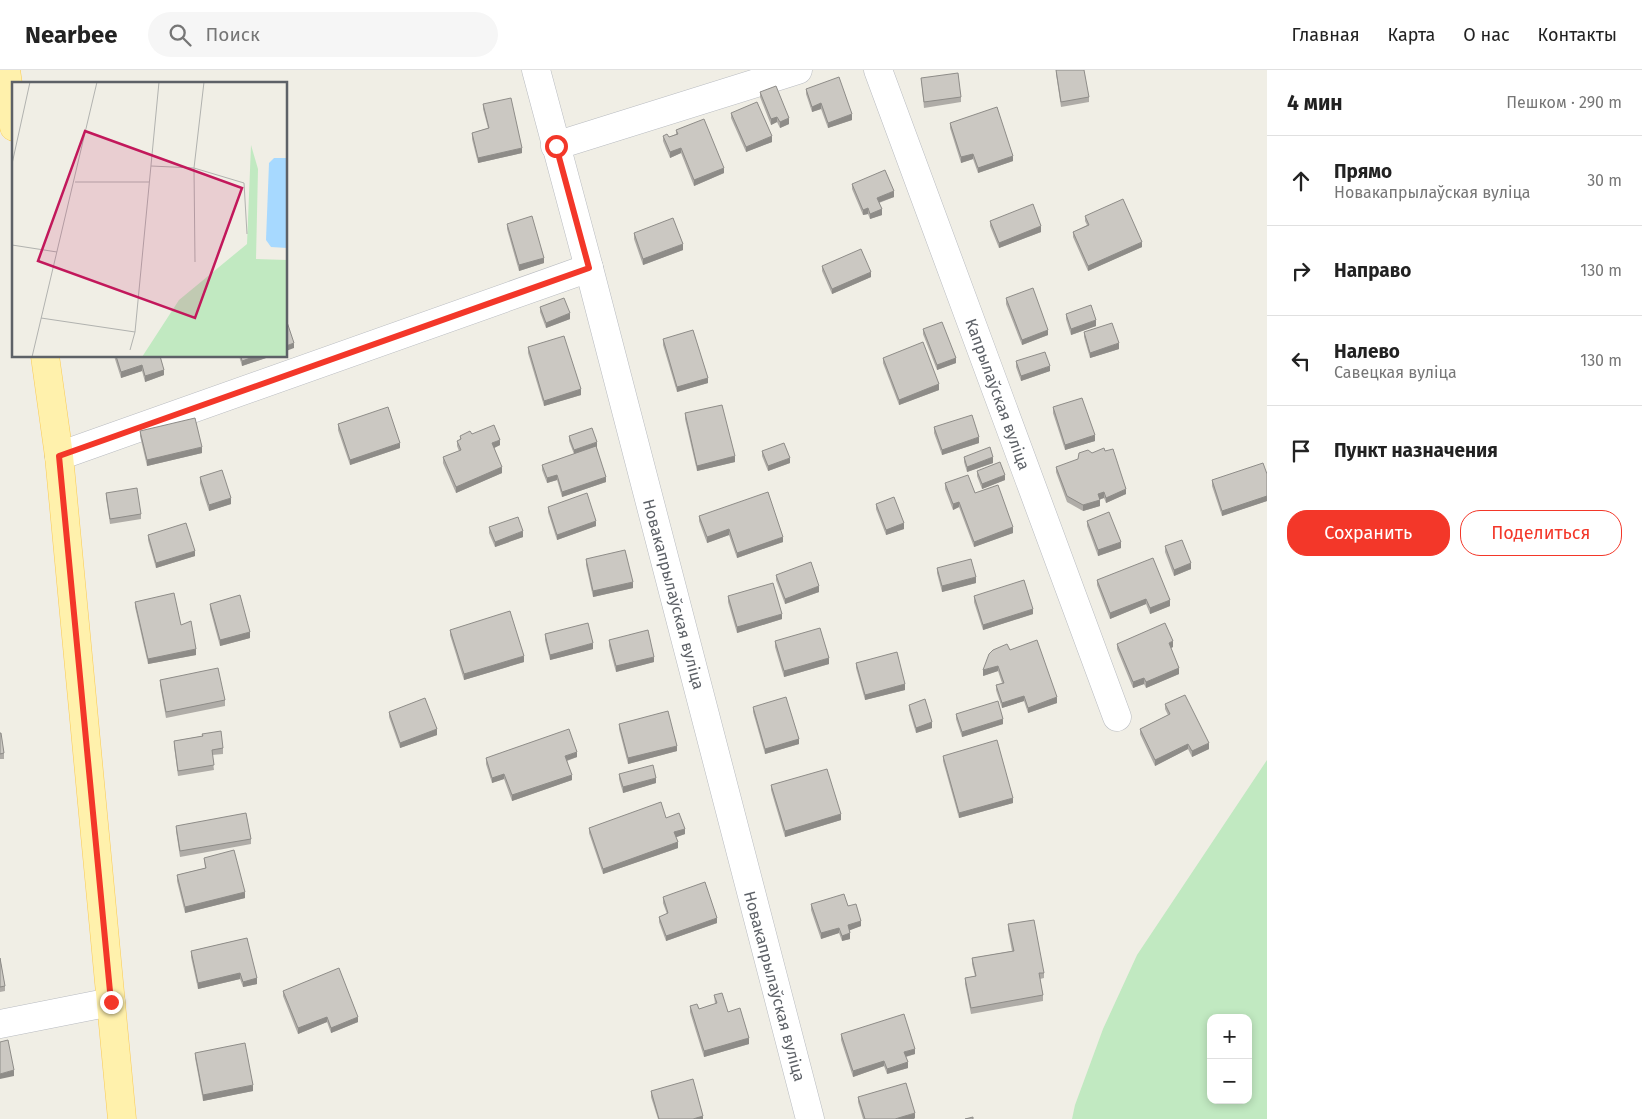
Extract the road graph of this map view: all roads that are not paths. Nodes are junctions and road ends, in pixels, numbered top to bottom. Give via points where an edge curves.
1 (6, 70) edge
2 (536, 70) edge
3 (798, 70) edge
4 (878, 70) edge
5 (12, 113) edge
6 (556, 146) junction
7 (589, 268) junction
8 (45, 358) edge
9 (59, 456) junction
10 (1117, 718) dead end
11 (111, 1002) junction
12 (0, 1024) edge
13 (122, 1119) edge
14 (810, 1119) edge

1 - 5 main road
2 - 6 street, Новакапрылаўская вуліца
3 - 6 street
4 - 10 street, Капрылаўская вуліца
6 - 7 street, Новакапрылаўская вуліца
7 - 9 street
7 - 14 street, Новакапрылаўская вуліца
8 - 9 main road
9 - 11 main road
11 - 12 street
11 - 13 main road

